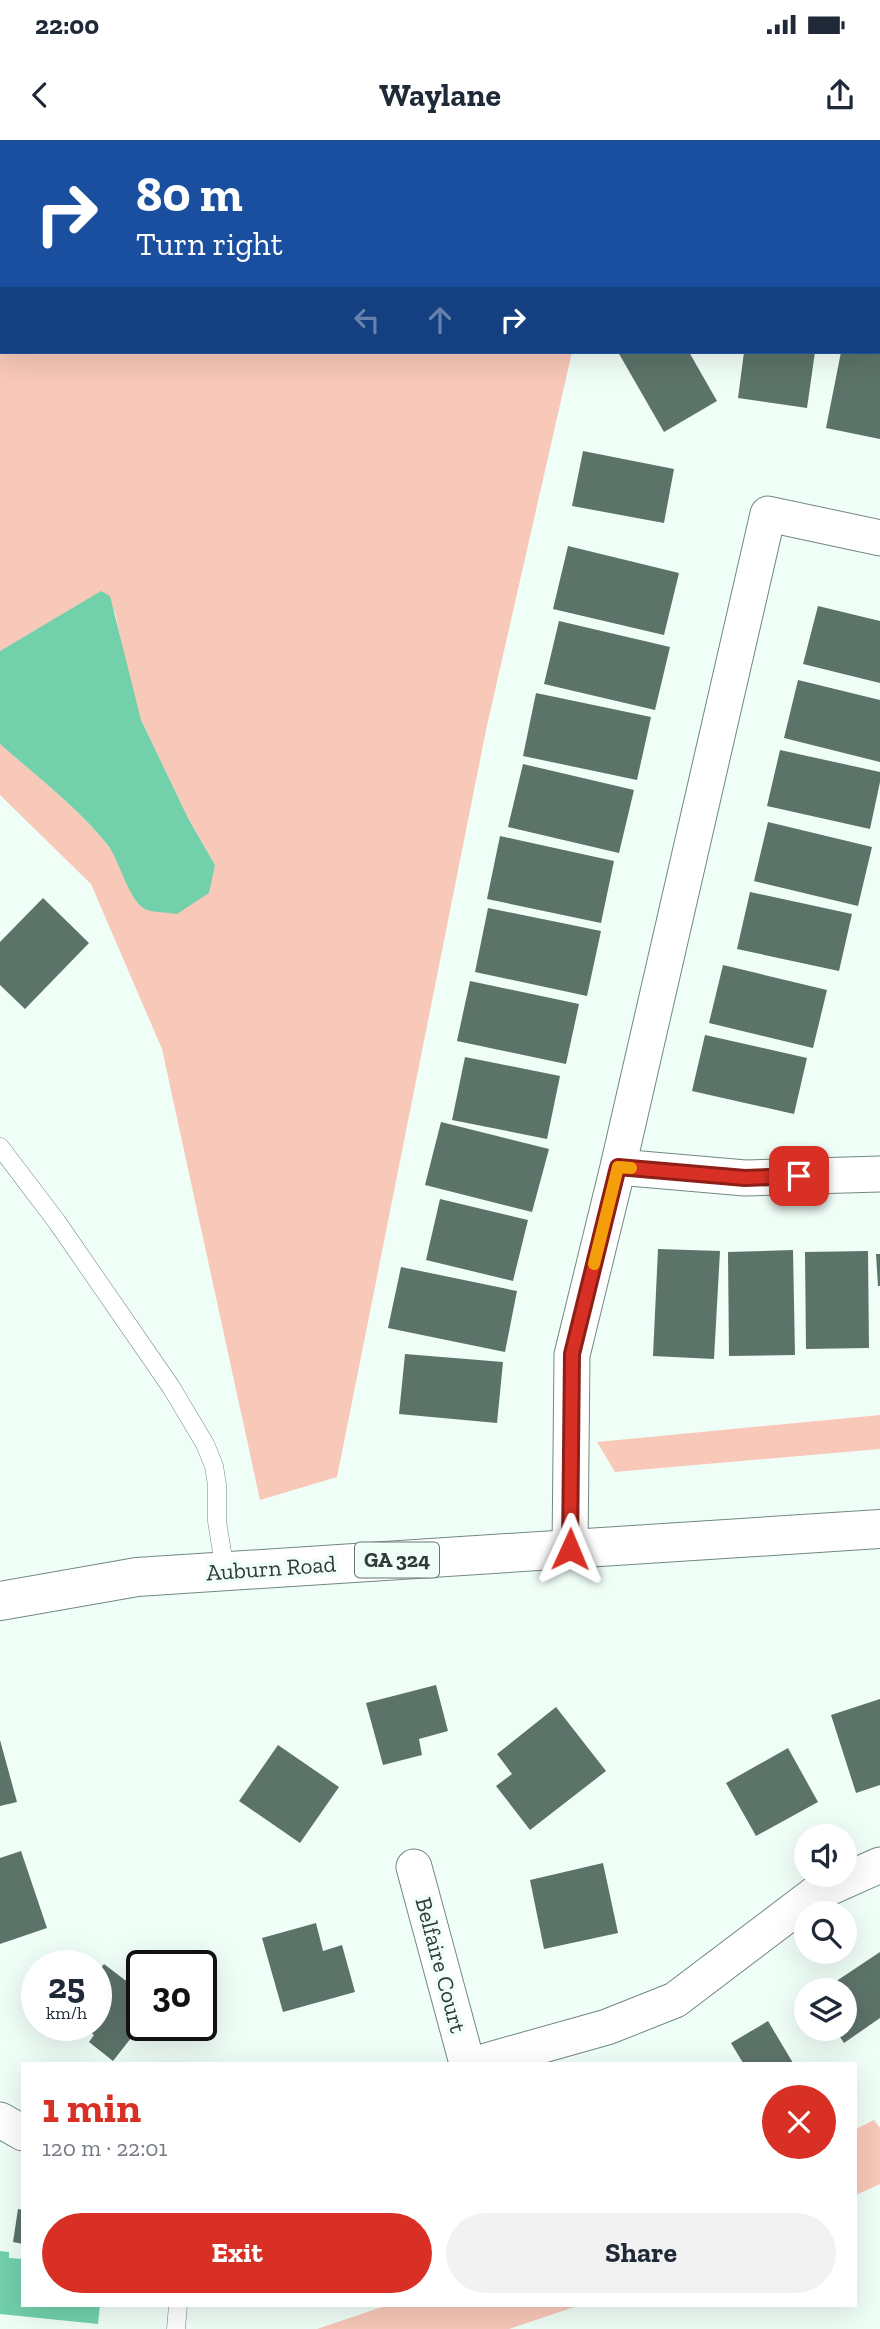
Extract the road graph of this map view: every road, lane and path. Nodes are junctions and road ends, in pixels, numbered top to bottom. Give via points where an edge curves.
1 (880, 538) edge
2 (0, 1147) edge
3 (618, 1167) junction
4 (880, 1174) edge
5 (880, 1529) edge
6 (570, 1549) junction
7 (225, 1571) junction
8 (0, 1601) edge
9 (880, 1865) edge
10 (414, 1867) dead end
11 (467, 2062) edge
12 (483, 2062) edge
13 (0, 2120) edge
14 (21, 2132) edge
15 (178, 2307) edge
16 (176, 2329) edge

1 - 3 street via 768,514
2 - 7 lane via 171,1387 205,1444 217,1485
3 - 4 street via 745,1178
3 - 6 street via 572,1354
5 - 6 main road, Auburn Road / GA 324
6 - 7 main road, Auburn Road / GA 324
7 - 8 main road, Auburn Road / GA 324 via 137,1577
9 - 12 street via 815,1894 675,2000 607,2027
10 - 11 street, Belfaire Court
13 - 14 street
15 - 16 lane

